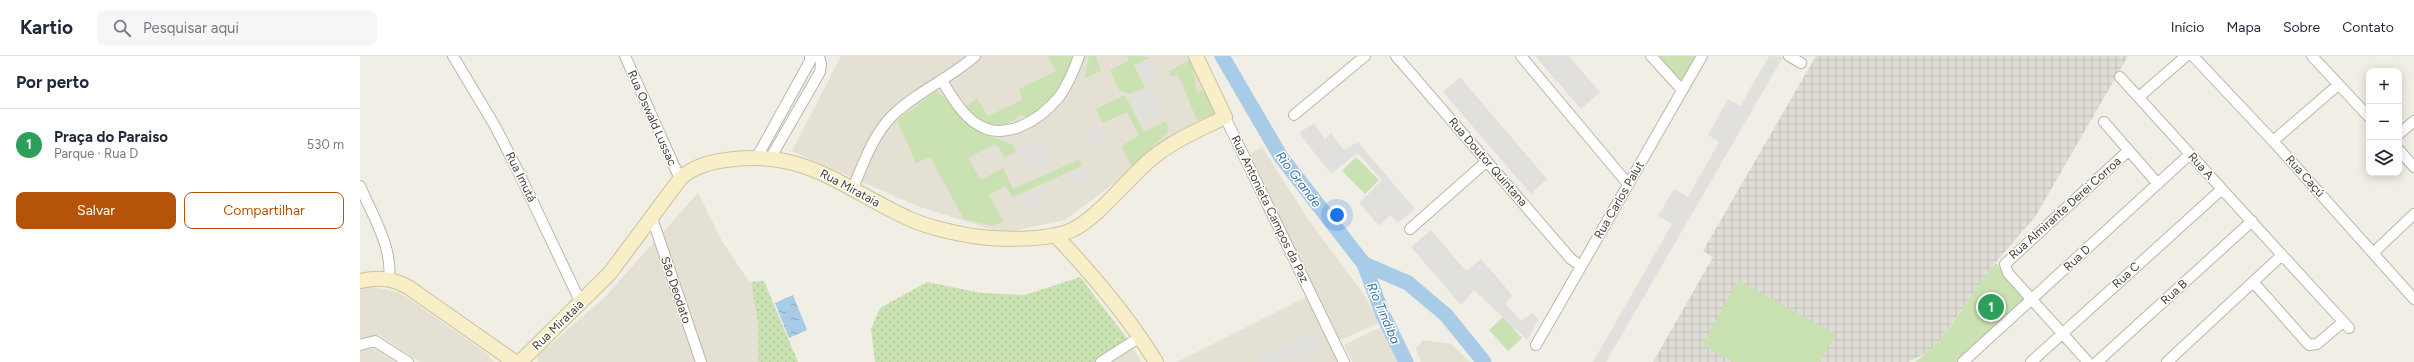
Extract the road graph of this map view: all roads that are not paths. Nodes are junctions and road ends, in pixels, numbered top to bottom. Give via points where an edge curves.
1 (453, 56) edge
2 (625, 56) edge
3 (810, 56) edge
4 (819, 56) edge
5 (975, 56) edge
6 (1079, 56) edge
7 (1196, 56) edge
8 (1365, 56) edge
9 (1396, 56) edge
10 (1522, 56) edge
11 (1651, 56) edge
12 (1702, 56) edge
13 (1789, 56) edge
14 (2186, 56) edge
15 (2193, 56) edge
16 (2312, 56) edge
17 (1801, 63) dead end
18 (2120, 76) dead end
19 (942, 81) junction
20 (2338, 85) junction
21 (1682, 90) junction
22 (2139, 97) junction
23 (1294, 114) dead end
24 (2366, 114) edge
25 (1225, 117) junction
26 (2414, 121) edge
27 (2104, 122) dead end
28 (2402, 131) edge
29 (2273, 141) junction
30 (2128, 151) junction
31 (2402, 153) edge
32 (2190, 154) junction
33 (764, 157) junction
34 (1487, 161) junction
35 (2414, 167) edge
36 (680, 179) junction
37 (1628, 184) junction
38 (2158, 184) junction
39 (360, 186) edge
40 (2222, 189) junction
41 (852, 190) junction
42 (2414, 214) edge
43 (652, 218) junction
44 (2252, 221) junction
45 (1410, 228) dead end
46 (1055, 235) junction
47 (2373, 253) junction
48 (2282, 255) junction
49 (1581, 266) junction
50 (389, 279) junction
51 (360, 281) edge
52 (2254, 282) junction
53 (2032, 299) junction
54 (2414, 299) edge
55 (581, 303) junction
56 (2062, 333) junction
57 (1140, 337) junction
58 (360, 345) edge
59 (1536, 345) dead end
60 (408, 362) edge
61 (515, 362) edge
62 (520, 362) edge
63 (701, 362) edge
64 (1101, 362) edge
65 (1156, 362) edge
66 (1344, 362) edge
67 (1963, 362) edge
68 (2031, 362) edge
69 (2088, 362) edge
70 (2097, 362) edge
71 (2167, 362) edge

1 - 55 street, Rua Imutá via 495,126
2 - 36 street, Rua Oswald Lussac
3 - 33 street via 810,61
4 - 33 street via 820,72
5 - 19 street
6 - 19 street via 1059,97 1032,121 1011,130 992,130 974,122 954,100
7 - 25 street, Rua Antonieta Campos da Paz
8 - 23 street
9 - 34 street, Rua Doutor Quintana
10 - 37 street
11 - 21 street
12 - 21 street, Rua Carlos Palut
13 - 17 street
14 - 22 street
15 - 29 street, Rua Caçú
16 - 20 street
18 - 22 street, Rua A
19 - 41 street via 912,99 892,117 869,151
20 - 24 street
20 - 29 street
21 - 37 street, Rua Carlos Palut
22 - 32 street, Rua A
25 - 46 street, Rua Mirataia via 1164,149 1084,221 1072,230
25 - 66 street, Rua Antonieta Campos da Paz
26 - 28 street
27 - 30 street
29 - 47 street, Rua Caçú
30 - 38 street
30 - 53 street, Rua Almirante Derei Corroa via 2004,266
31 - 35 street
32 - 38 street, Rua D
32 - 40 street, Rua A
33 - 36 street, Rua Mirataia via 717,161 686,173
33 - 41 street, Rua Mirataia via 792,161 817,170
34 - 45 street
34 - 49 street, Rua Doutor Quintana via 1571,259
36 - 43 street, Rua Mirataia
37 - 49 street, Rua Carlos Palut
38 - 53 street, Rua D
39 - 50 street via 388,250
40 - 44 street, Rua A
40 - 56 street, Rua C
41 - 46 street, Rua Mirataia via 912,220 941,230 974,236 1015,238
42 - 47 street
43 - 55 street, Rua Mirataia via 610,273
43 - 63 street, São Deodato
44 - 48 street, Rua A
44 - 70 street, Rua B
46 - 57 street via 1078,259
47 - 54 street, Rua Caçú
48 - 52 street
48 - 52 street, Rua A via 2346,325 2317,344 2308,344
49 - 59 street, Rua Carlos Palut
50 - 51 street
50 - 61 street via 408,287
52 - 71 street
53 - 56 street
53 - 67 street, Rua D
55 - 62 street, Rua Mirataia
56 - 68 street, Rua C
56 - 69 street
57 - 64 street
57 - 65 street
58 - 60 street via 376,341

